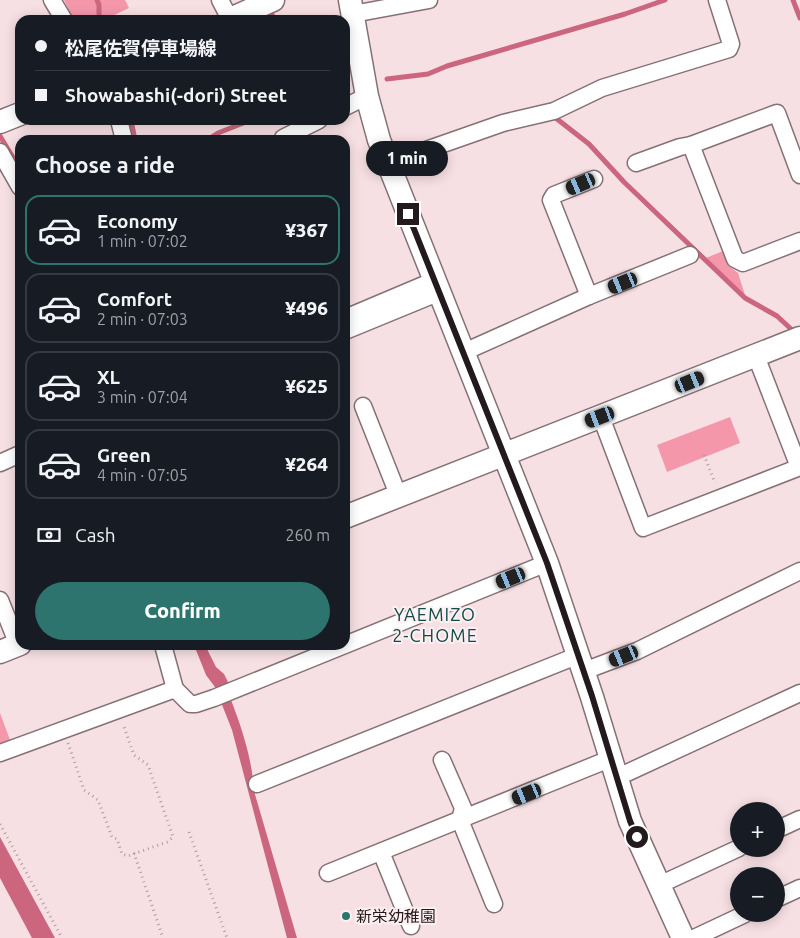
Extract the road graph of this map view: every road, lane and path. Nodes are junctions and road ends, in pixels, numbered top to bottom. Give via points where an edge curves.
1 (52, 0) edge
2 (273, 0) edge
3 (429, 0) edge
4 (717, 0) edge
5 (351, 7) edge
6 (226, 13) edge
7 (61, 15) edge
8 (367, 96) junction
9 (350, 104) edge
10 (15, 116) edge
11 (0, 122) edge
12 (309, 125) edge
13 (289, 135) edge
14 (692, 145) junction
15 (0, 152) edge
16 (636, 163) dead end
17 (389, 165) junction
18 (800, 175) edge
19 (15, 178) edge
20 (594, 178) dead end
21 (800, 241) edge
22 (690, 255) dead end
23 (437, 286) junction
24 (589, 296) junction
25 (350, 316) edge
26 (350, 329) edge
27 (794, 341) edge
28 (464, 352) junction
29 (756, 356) junction
30 (363, 406) dead end
31 (600, 417) junction
32 (504, 455) junction
33 (704, 455) dead end
34 (15, 456) edge
35 (0, 463) edge
36 (800, 467) edge
37 (399, 497) junction
38 (721, 498) junction
39 (350, 516) edge
40 (547, 563) junction
41 (800, 572) edge
42 (0, 600) edge
43 (350, 643) edge
44 (13, 647) edge
45 (164, 650) edge
46 (333, 650) edge
47 (581, 663) junction
48 (174, 689) junction
49 (800, 693) edge
50 (118, 710) junction
51 (63, 730) junction
52 (0, 753) edge
53 (442, 760) dead end
54 (615, 768) junction
55 (257, 784) dead end
56 (800, 819) edge
57 (460, 820) junction
58 (0, 824) edge
59 (785, 826) edge
60 (189, 832) dead end
61 (381, 852) junction
62 (730, 852) edge
63 (134, 854) junction
64 (328, 873) dead end
65 (659, 885) junction
66 (800, 888) edge
67 (785, 895) edge
68 (494, 904) dead end
69 (730, 921) edge
70 (411, 926) dead end
71 (62, 938) edge
72 (163, 938) edge
73 (226, 938) edge
74 (683, 938) edge
75 (694, 938) edge

1 - 7 street
2 - 6 main road
3 - 5 street
4 - 17 street via 731,44 729,49 610,85 554,111 503,123 406,156
5 - 8 main road
8 - 9 street
8 - 17 main road
10 - 11 main road
12 - 13 street
14 - 16 street
14 - 18 street via 776,113
14 - 21 street via 734,259 743,263
15 - 19 street
17 - 23 main road
20 - 24 street via 554,195 551,200
22 - 24 street
23 - 25 street
23 - 26 street
23 - 28 main road
24 - 28 street
27 - 29 main road
28 - 32 main road
29 - 31 main road
29 - 36 street
30 - 37 street
31 - 32 main road
31 - 38 street via 643,528
32 - 37 main road
32 - 40 main road
33 - 38 path
34 - 35 street
36 - 38 street
37 - 39 main road
40 - 43 street
40 - 47 main road
41 - 47 street via 637,651
42 - 44 street
45 - 48 street
46 - 48 street via 196,704 190,704
47 - 54 main road
47 - 55 street
48 - 50 street
49 - 54 street
50 - 51 street
50 - 63 path via 134,755 148,765 173,837 168,842
51 - 52 street
51 - 63 path via 84,790 98,800 122,854
53 - 57 street via 462,808
54 - 57 street
54 - 65 main road via 630,821
56 - 59 street
57 - 61 street
57 - 68 street
58 - 71 path
60 - 73 path
61 - 64 street
61 - 70 street
62 - 65 street
63 - 72 path
65 - 74 main road
66 - 67 street
69 - 75 street

